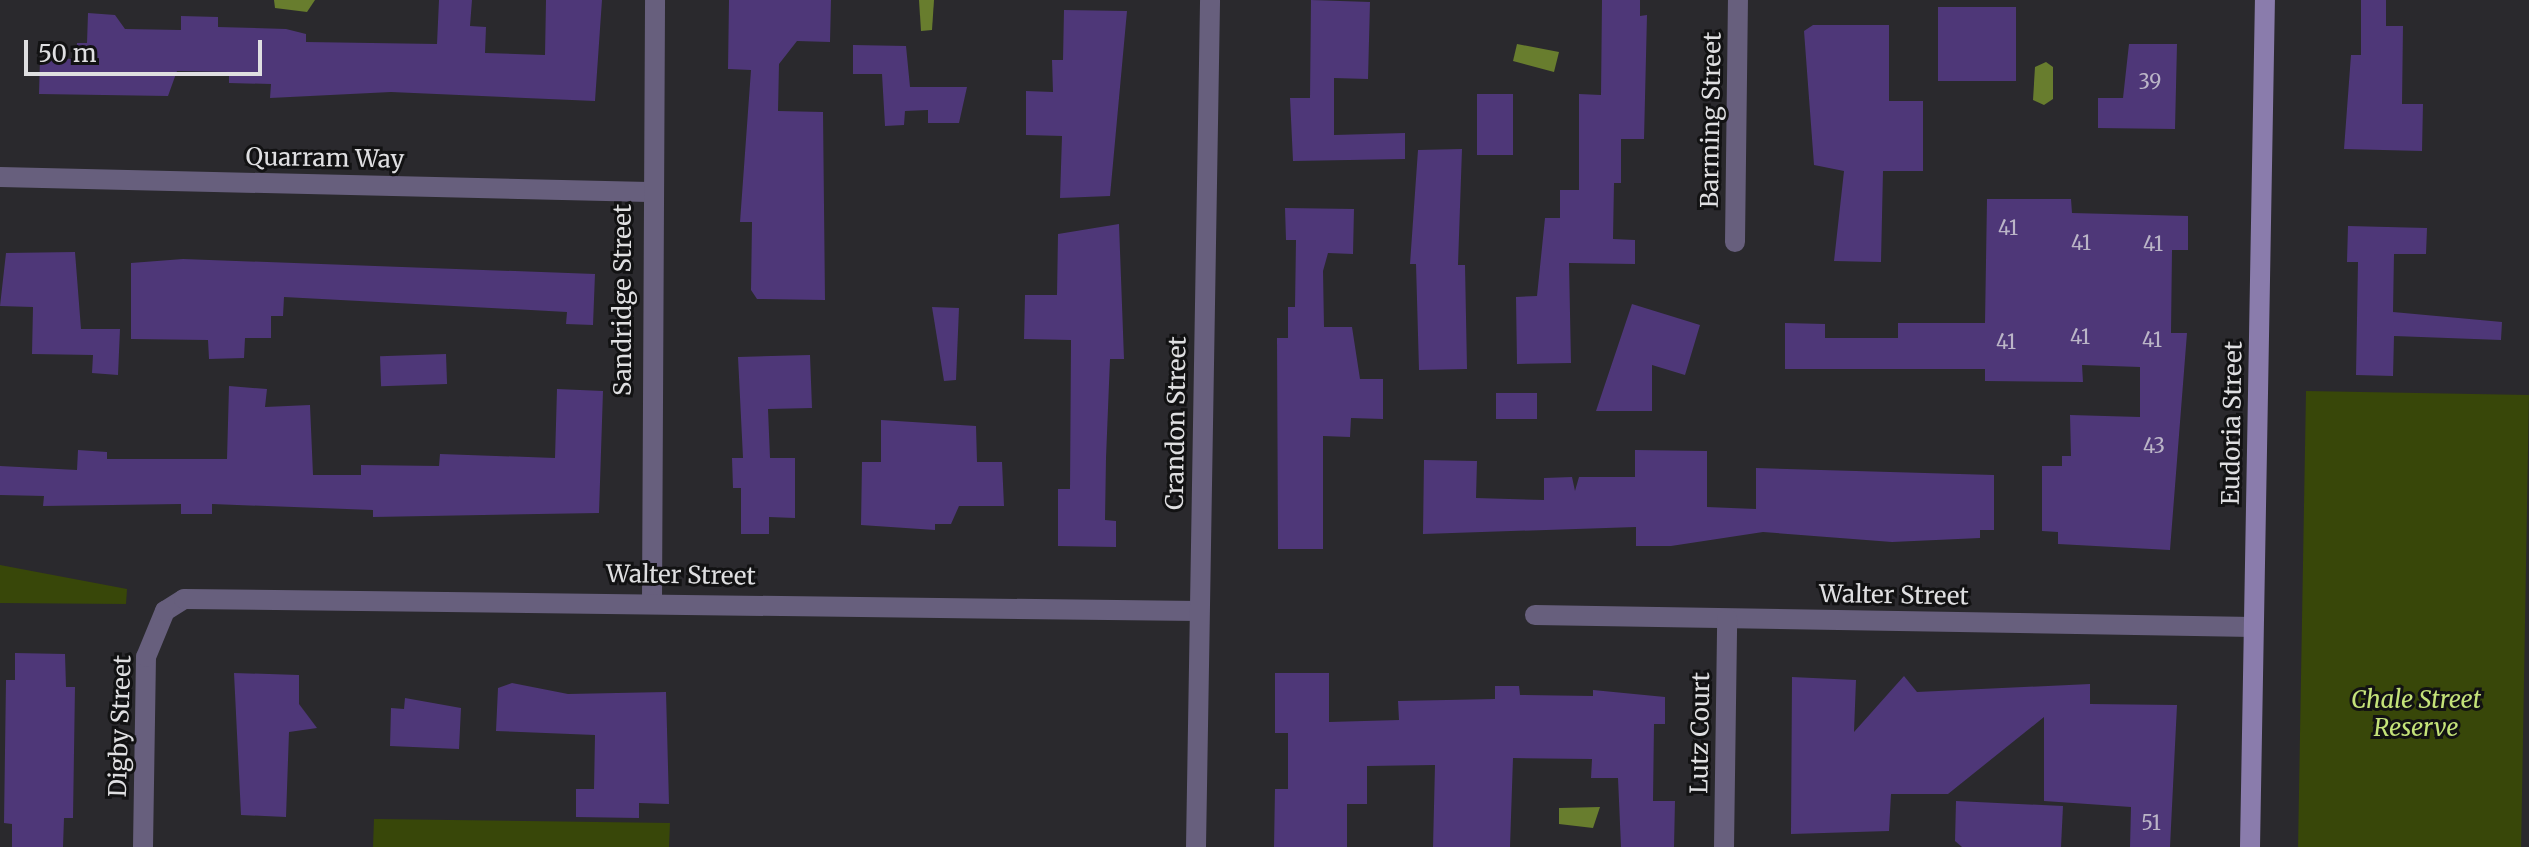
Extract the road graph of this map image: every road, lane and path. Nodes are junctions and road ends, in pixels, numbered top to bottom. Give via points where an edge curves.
1 (655, 0) edge
2 (1210, 0) edge
3 (1738, 0) edge
4 (2265, 0) edge
5 (0, 177) edge
6 (649, 192) junction
7 (1735, 242) dead end
8 (652, 600) junction
9 (165, 611) joint
10 (1199, 611) junction
11 (1535, 615) dead end
12 (1727, 619) junction
13 (2253, 627) junction
14 (143, 847) edge
15 (1196, 847) edge
16 (1724, 847) edge
17 (2250, 847) edge

1 - 6 street, Sandridge Street
2 - 10 street, Crandon Street
3 - 7 street, Barming Street
4 - 13 main road, Eudoria Street
5 - 6 street, Quarram Way
6 - 8 street, Sandridge Street
8 - 9 street, Walter Street via 210,594
8 - 10 street, Walter Street
9 - 14 street, Digby Street via 146,657
10 - 15 street, Crandon Street
11 - 12 street, Walter Street
12 - 13 street, Walter Street
12 - 16 street, Lutz Court
13 - 17 main road, Eudoria Street

